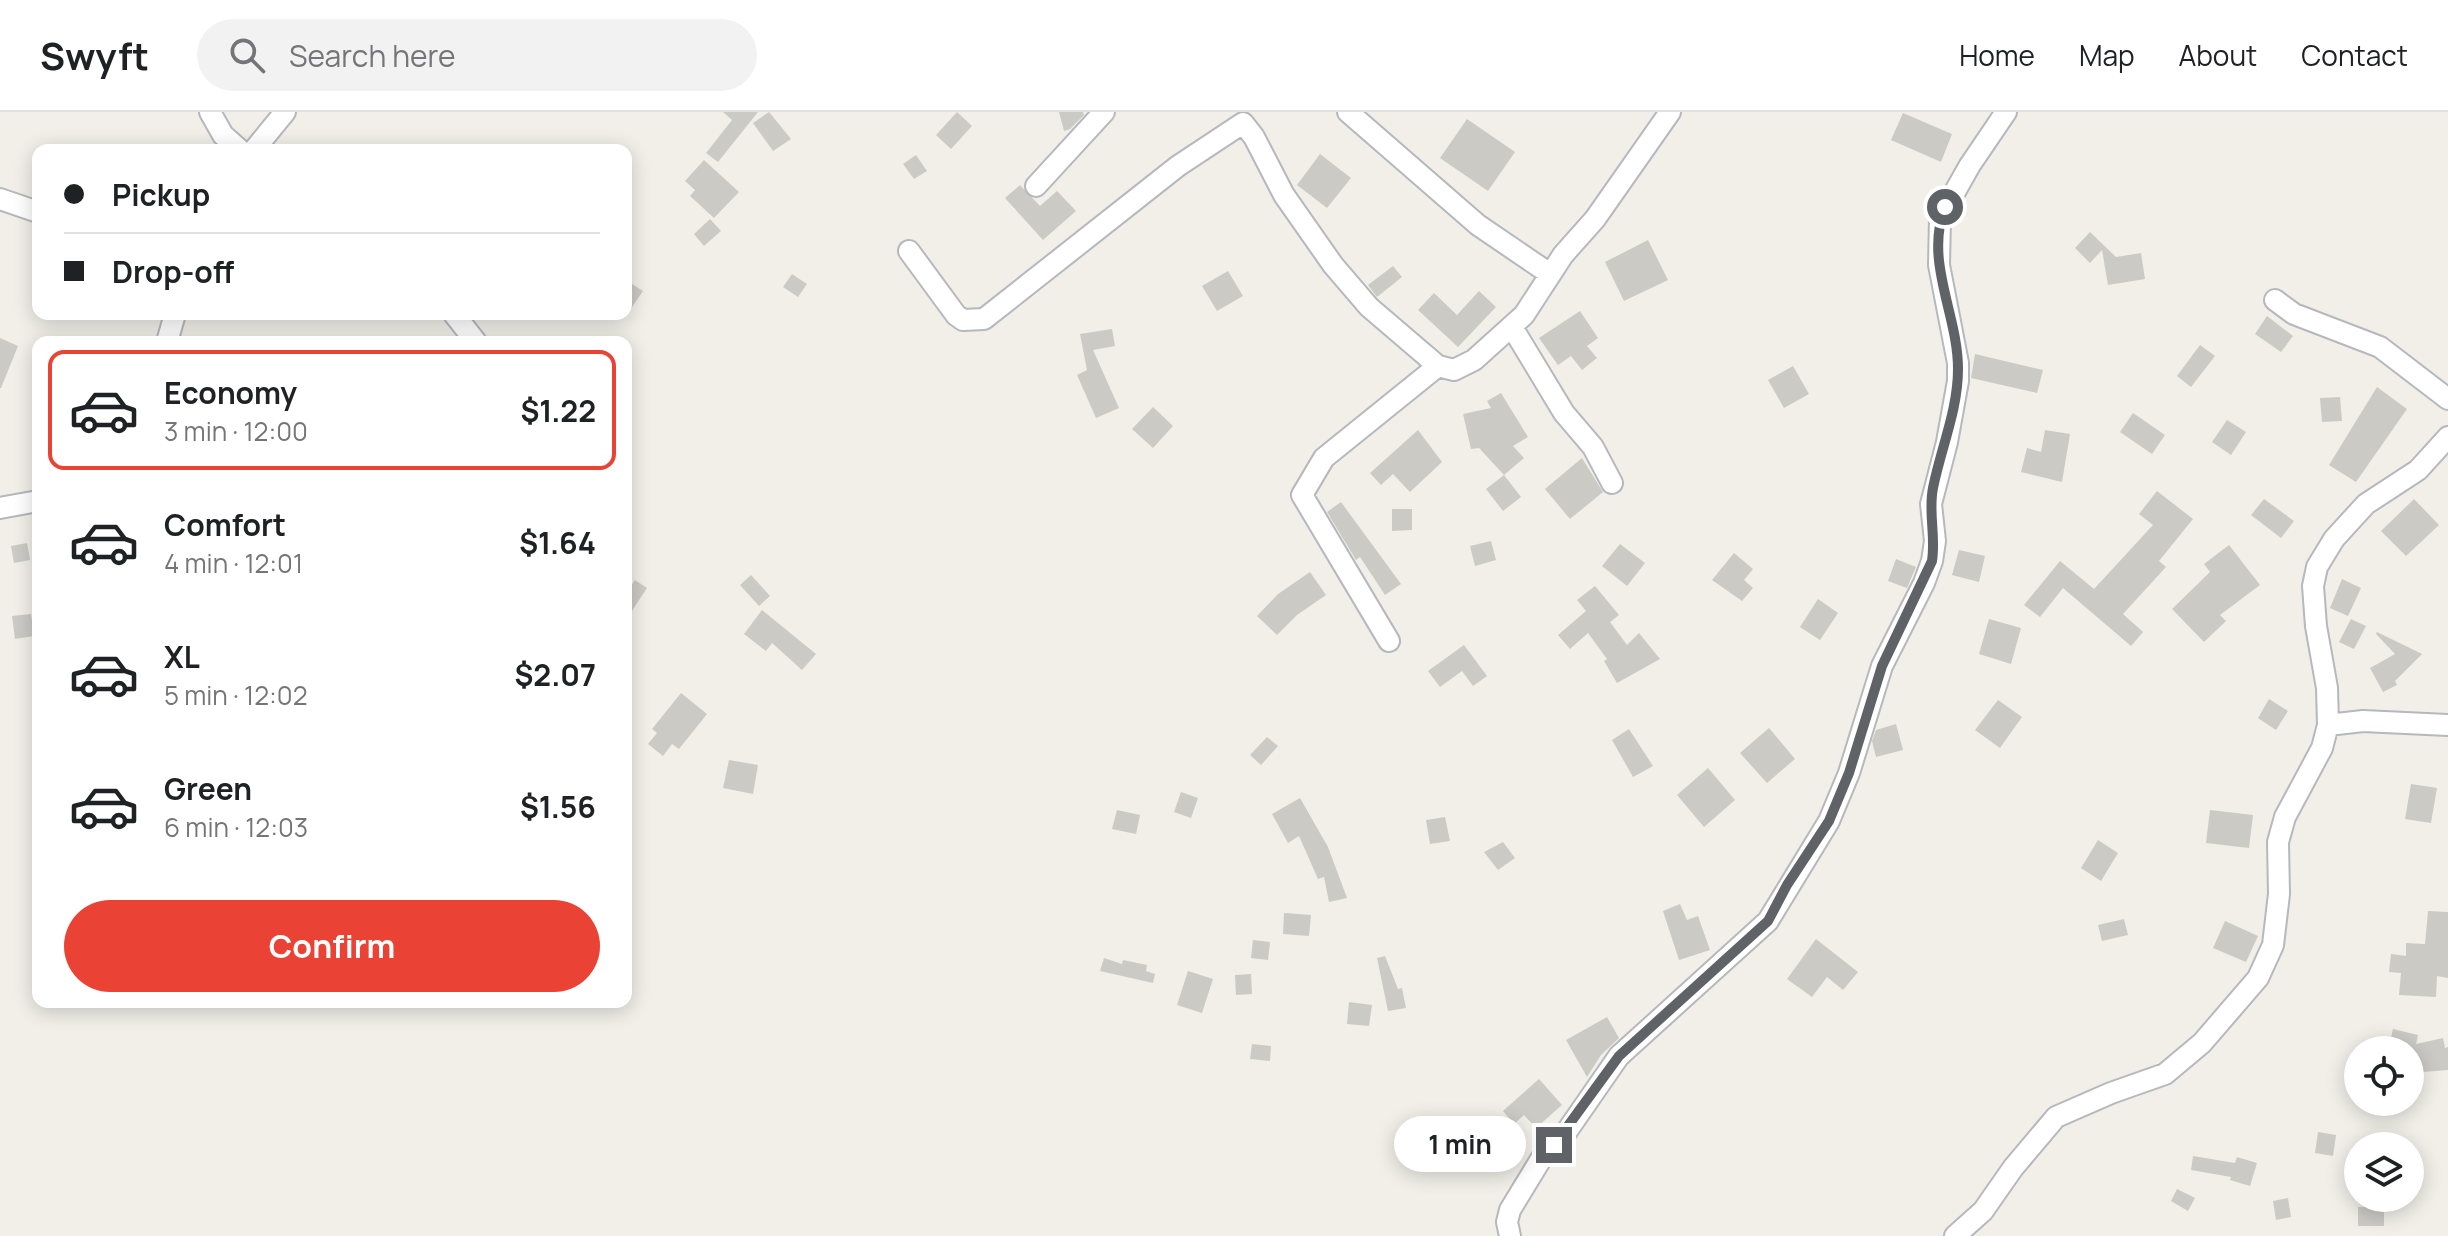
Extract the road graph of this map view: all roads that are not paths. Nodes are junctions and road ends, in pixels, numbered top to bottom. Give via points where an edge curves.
1 (210, 112) edge
2 (285, 112) edge
3 (1104, 112) edge
4 (1348, 112) edge
5 (1670, 112) edge
6 (2006, 112) edge
7 (1238, 117) edge
8 (242, 144) edge
9 (257, 144) edge
10 (1036, 186) dead end
11 (0, 199) edge
12 (32, 210) edge
13 (909, 251) dead end
14 (1550, 274) junction
15 (2275, 300) dead end
16 (459, 320) edge
17 (1512, 327) junction
18 (471, 336) edge
19 (1438, 366) junction
20 (2448, 399) edge
21 (2448, 437) edge
22 (1612, 483) dead end
23 (32, 502) edge
24 (0, 508) edge
25 (1389, 641) dead end
26 (2328, 725) junction
27 (2448, 725) edge
28 (1510, 1236) edge
29 (1955, 1236) edge

1 - 8 street via 223,135
2 - 9 street
3 - 10 street
4 - 14 street via 1478,225
5 - 14 street
6 - 28 street via 1940,218 1939,265 1958,381 1931,504 1932,561 1882,666 1829,821 1768,921 1619,1056 1541,1159 1510,1210
7 - 13 street via 984,319 956,315
7 - 19 street via 1333,265 1369,307
11 - 12 street
14 - 17 street via 1532,306
15 - 20 street via 2294,314 2380,347
16 - 18 street
17 - 19 street via 1462,368
17 - 22 street
19 - 25 street via 1324,458 1302,495
21 - 26 street via 2418,470 2366,504 2317,567 2314,599
23 - 24 street
26 - 27 street
26 - 29 street via 2278,842 2273,945 2258,978 2202,1043 2165,1074 2056,1117 1983,1211

